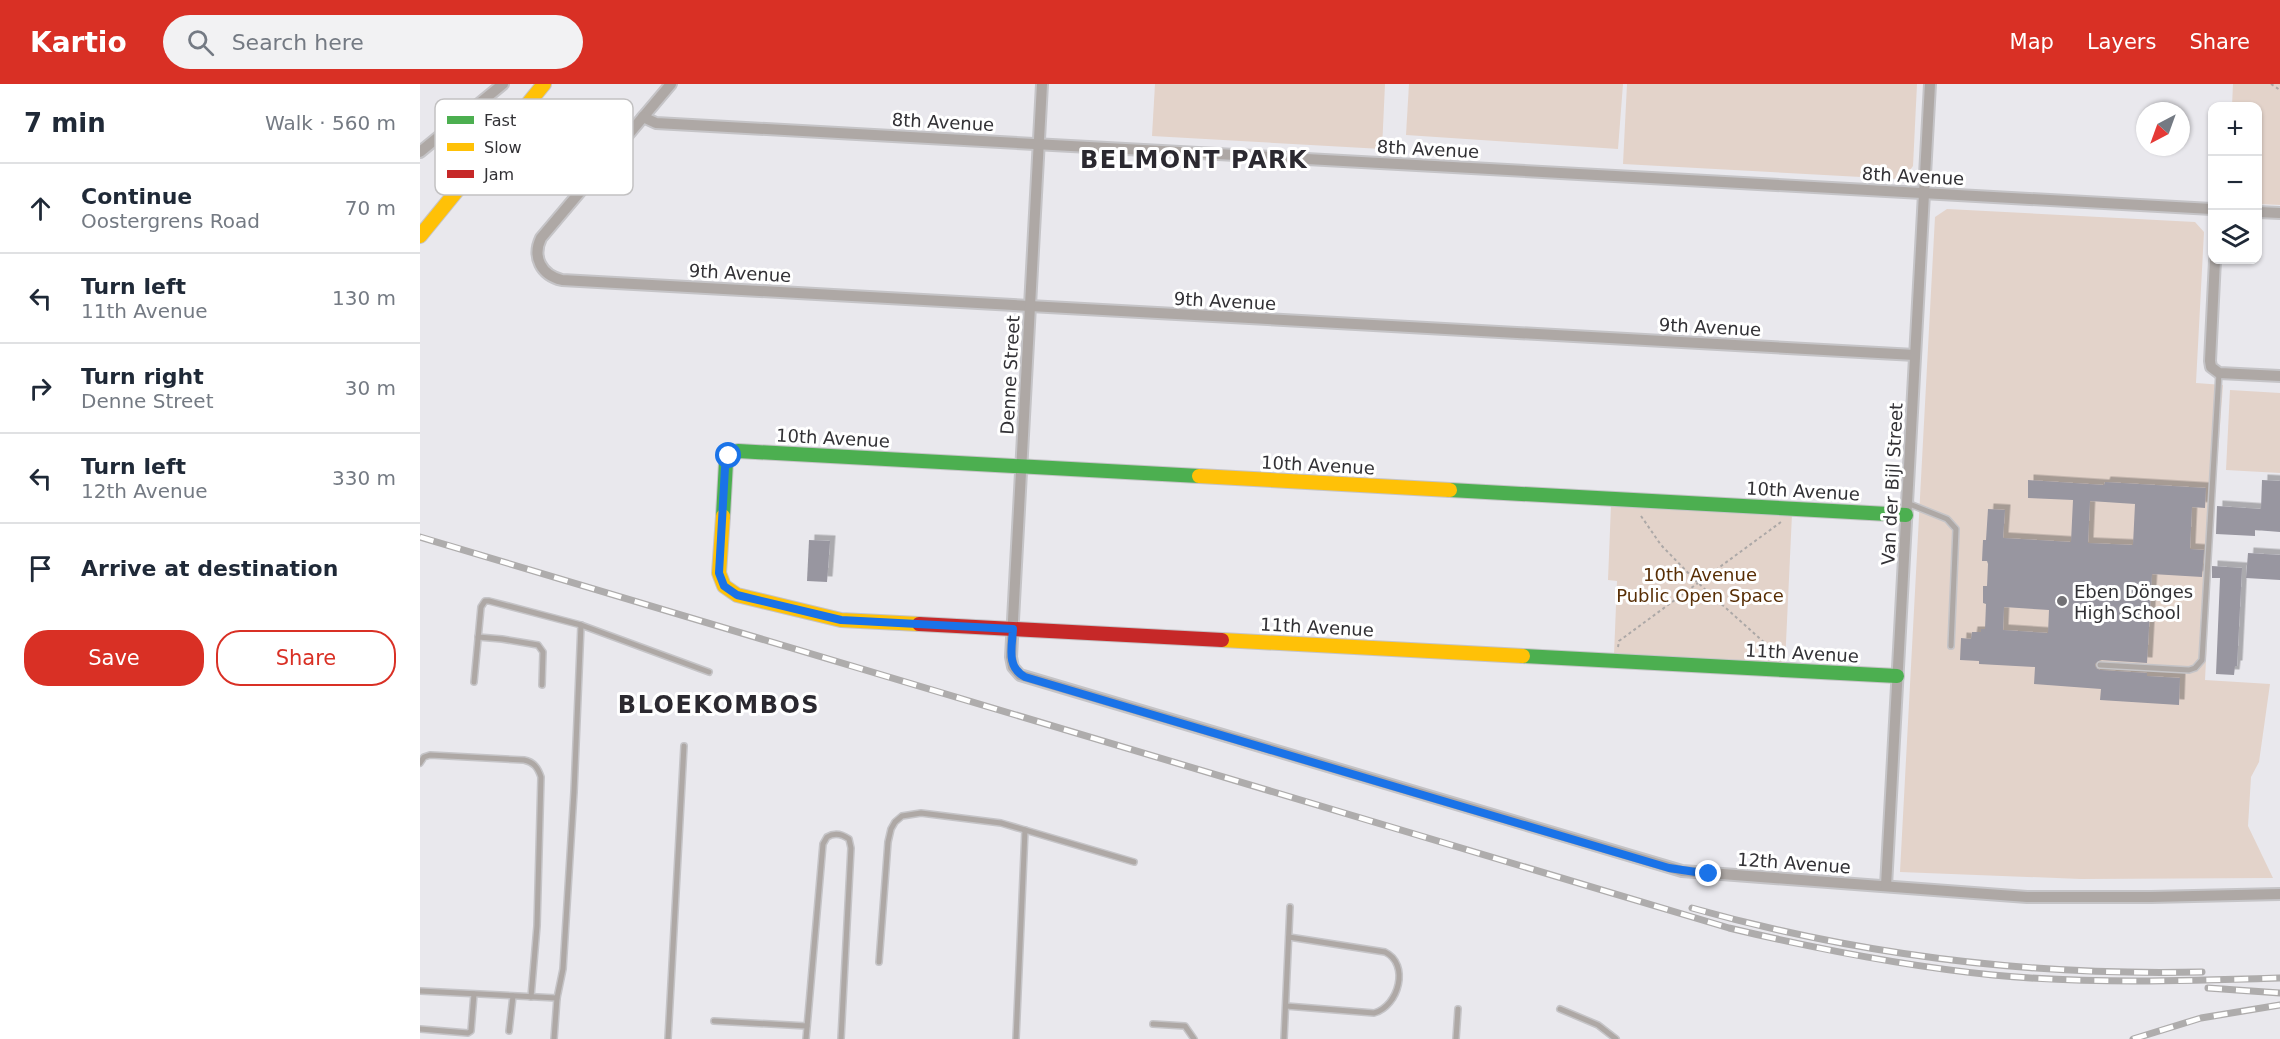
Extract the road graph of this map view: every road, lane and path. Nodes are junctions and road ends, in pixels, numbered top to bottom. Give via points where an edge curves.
1 (503, 84) edge
2 (544, 84) edge
3 (671, 84) edge
4 (1042, 84) edge
5 (1930, 84) edge
6 (2271, 84) edge
7 (2280, 90) edge
8 (485, 99) edge
9 (532, 99) edge
10 (643, 117) junction
11 (633, 129) edge
12 (435, 140) edge
13 (1039, 144) junction
14 (420, 152) edge
15 (1924, 193) junction
16 (453, 195) edge
17 (577, 195) edge
18 (2208, 209) edge
19 (2262, 212) edge
20 (2280, 213) edge
21 (420, 236) edge
22 (2215, 264) edge
23 (1030, 306) junction
24 (1915, 355) junction
25 (2219, 373) junction
26 (2280, 376) edge
27 (1021, 466) junction
28 (1635, 500) junction
29 (1791, 509) junction
30 (1907, 509) junction
31 (1697, 582) junction
32 (737, 595) joint
33 (581, 625) junction
34 (1013, 629) junction
35 (478, 637) junction
36 (1952, 646) dead end
37 (1616, 662) junction
38 (2100, 665) dead end
39 (1013, 667) joint
40 (1783, 670) junction
41 (709, 672) dead end
42 (1898, 676) junction
43 (474, 682) dead end
44 (542, 685) dead end
45 (684, 746) dead end
46 (420, 762) edge
47 (1025, 830) junction
48 (1134, 862) dead end
49 (1886, 886) junction
50 (2280, 894) edge
51 (1290, 907) dead end
52 (1289, 937) junction
53 (879, 962) dead end
54 (420, 991) edge
55 (474, 994) junction
56 (513, 996) junction
57 (531, 998) junction
58 (557, 998) junction
59 (1286, 1006) junction
60 (1560, 1009) dead end
61 (1458, 1010) dead end
62 (714, 1021) dead end
63 (1153, 1024) dead end
64 (807, 1026) junction
65 (420, 1029) edge
66 (509, 1031) dead end
67 (554, 1039) edge
68 (668, 1039) edge
69 (806, 1039) edge
70 (842, 1039) edge
71 (1016, 1039) edge
72 (1194, 1039) edge
73 (1284, 1039) edge
74 (1456, 1039) edge
75 (1616, 1039) edge

1 - 8 street
2 - 9 street
3 - 10 street
4 - 13 street, Denne Street
5 - 15 street, Van der Bijl Street
6 - 7 path
10 - 11 street, 9th Avenue
10 - 13 street, 8th Avenue via 656,123
12 - 14 street
13 - 15 street, 8th Avenue
13 - 23 street, Denne Street
15 - 18 street, 8th Avenue
15 - 24 street, Van der Bijl Street
16 - 21 street
17 - 23 street, 9th Avenue via 541,238 537,250 539,263 549,275 562,280
19 - 20 street
22 - 25 street via 2210,361
23 - 24 street, 9th Avenue
23 - 27 street, Denne Street
24 - 30 street, Van der Bijl Street
25 - 26 street
25 - 38 lane via 2202,660 2196,668 2189,669
27 - 28 street, 10th Avenue
27 - 32 street, 10th Avenue via 738,451 729,456 725,468 719,573 724,586
27 - 34 street, Denne Street
28 - 29 street, 10th Avenue
28 - 31 path via 1636,509 1661,545
29 - 30 street, 10th Avenue
29 - 31 path via 1788,518
30 - 36 lane via 1947,519 1956,529
30 - 42 street, Van der Bijl Street
31 - 37 path via 1619,641
31 - 40 path via 1760,636 1781,658
32 - 34 street, 11th Avenue via 841,620
33 - 35 lane via 485,601
33 - 41 lane
33 - 58 lane via 563,969
34 - 37 street, 11th Avenue
34 - 39 street, Denne Street
35 - 43 lane
35 - 44 lane via 538,645 543,652
37 - 40 street, 11th Avenue
39 - 49 street, 12th Avenue via 1025,677 1669,868
40 - 42 street, 11th Avenue
42 - 49 street, Van der Bijl Street
45 - 68 lane
46 - 57 lane via 430,755 524,760 538,769 541,777 537,926
47 - 48 lane
47 - 53 lane via 921,813 902,816 895,822 888,842
47 - 71 lane
49 - 50 street, 12th Avenue via 2027,897
51 - 52 lane
52 - 59 lane
52 - 59 lane via 1384,952 1397,962 1399,976 1395,997 1382,1011
54 - 55 lane
55 - 56 lane
55 - 65 lane via 468,1033
56 - 57 lane
56 - 66 lane
57 - 58 lane
58 - 67 lane
59 - 73 lane
60 - 75 lane via 1608,1030
61 - 74 lane
62 - 64 lane
63 - 72 lane via 1185,1026
64 - 69 lane
64 - 70 lane via 823,844 831,834 842,834 849,839 851,848

